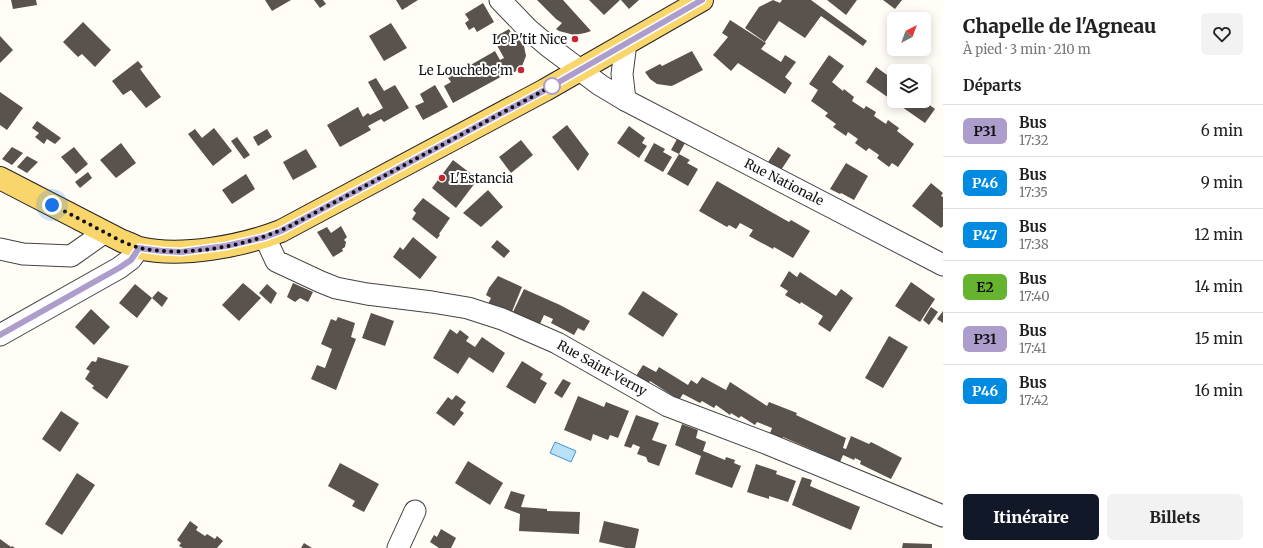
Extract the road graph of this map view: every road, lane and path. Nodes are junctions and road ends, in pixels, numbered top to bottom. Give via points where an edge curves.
1 (500, 0) edge
2 (702, 0) edge
3 (626, 43) junction
4 (580, 70) junction
5 (625, 100) junction
6 (0, 178) edge
7 (105, 232) junction
8 (265, 237) junction
9 (139, 248) junction
10 (0, 249) edge
11 (943, 265) edge
12 (0, 335) edge
13 (415, 511) dead end
14 (943, 516) edge
15 (398, 548) edge

1 - 4 street, Rue Nationale via 548,46
2 - 3 main road
3 - 4 main road
3 - 5 street via 622,74
4 - 5 street, Rue Nationale
4 - 8 main road via 281,231
5 - 11 street, Rue Nationale
6 - 7 main road
7 - 9 main road
7 - 10 street via 71,256 23,254
8 - 9 main road via 226,246 181,252
8 - 14 street, Rue Saint-Verny via 276,261 321,282 336,288 468,308 502,319 557,343 668,406
9 - 12 street via 131,260 119,268
13 - 15 street

